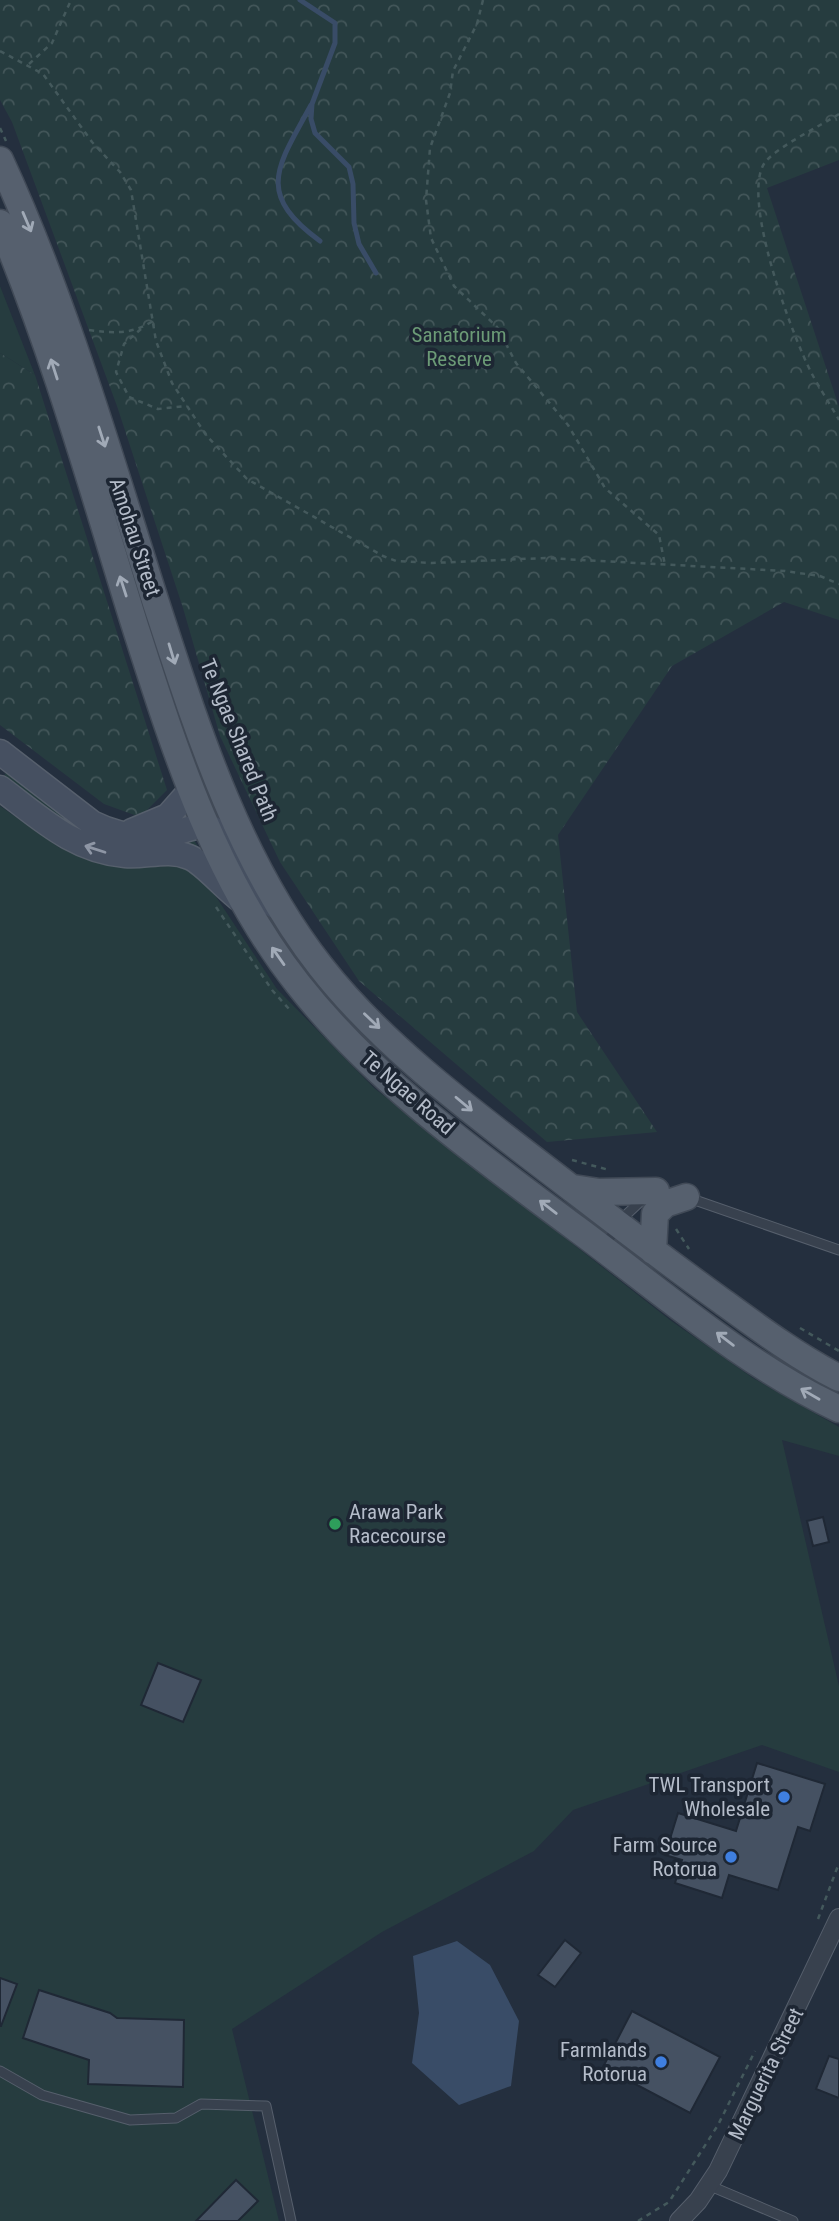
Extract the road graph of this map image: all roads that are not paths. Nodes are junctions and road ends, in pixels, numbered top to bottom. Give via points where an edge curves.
1 (5, 155) edge
2 (0, 223) edge
3 (1, 753) edge
4 (0, 788) edge
5 (191, 790) junction
6 (205, 826) junction
7 (125, 834) junction
8 (242, 901) junction
9 (281, 910) junction
10 (571, 1188) junction
11 (656, 1191) junction
12 (678, 1207) junction
13 (619, 1225) junction
14 (603, 1248) junction
15 (839, 1250) edge
16 (653, 1251) junction
17 (839, 1378) edge
18 (839, 1409) edge
19 (837, 1928) edge
20 (0, 2071) edge
21 (708, 2185) junction
22 (291, 2221) edge
23 (679, 2221) edge
24 (793, 2221) edge

1 -> 9 main road, Amohau Street via 192,717 236,822
5 -> 2 main road, Amohau Street via 32,300
3 - 7 street via 92,823
8 -> 4 street, Te Ngae Road via 191,858 177,853 127,856 99,851 65,837
5 - 6 main road, Amohau Street
5 - 7 street via 168,816
6 - 7 street via 167,835
6 - 8 main road, Amohau Street
6 - 9 street, Te Ngae Road via 229,842 255,892
14 -> 8 main road, Te Ngae Road via 388,1081 303,990
9 -> 10 main road, Te Ngae Road via 318,964 364,1014 471,1109
10 - 11 main road
10 - 13 main road, Te Ngae Road
11 - 12 lane via 671,1191
11 - 13 lane
12 - 15 lane
12 - 16 main road via 665,1204 655,1214
13 - 14 lane
13 - 16 main road, Te Ngae Road
18 -> 14 main road, Te Ngae Road via 742,1352
16 - 17 main road, Te Ngae Road via 760,1329
19 - 21 street, Marguerita Street
20 - 22 lane via 42,2095 130,2119 176,2118 201,2104 266,2106
21 - 23 street, Marguerita Street
21 - 24 lane

